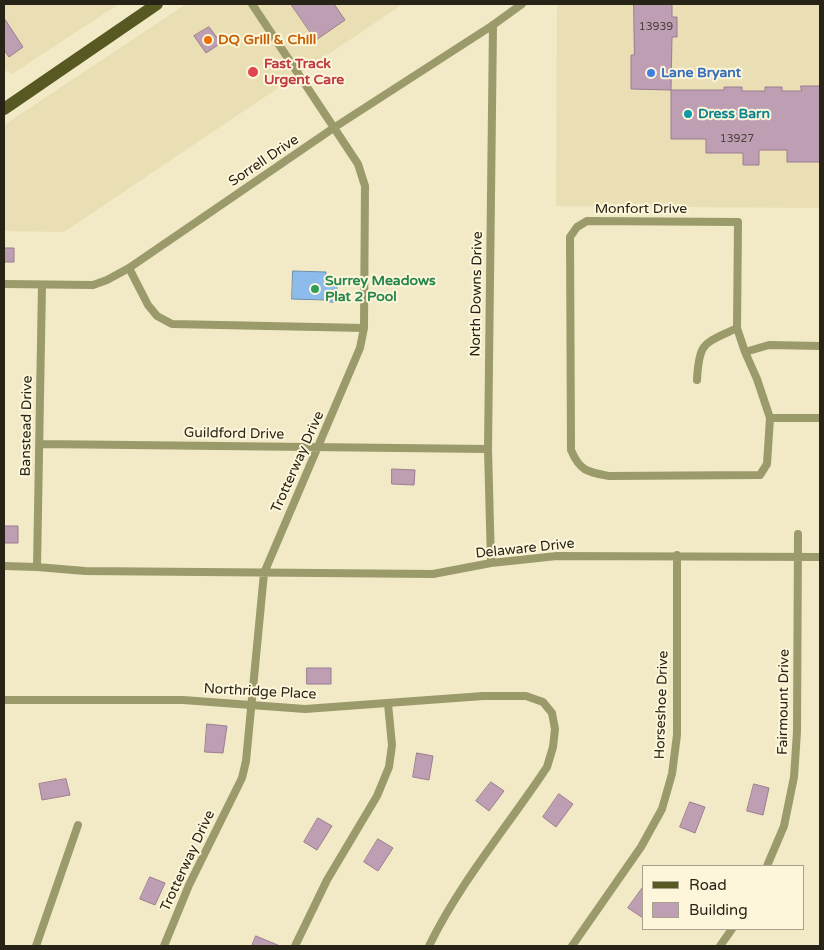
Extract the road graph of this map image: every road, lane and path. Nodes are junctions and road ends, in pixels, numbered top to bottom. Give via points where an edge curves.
1 (158, 4) edge
2 (252, 4) edge
3 (522, 4) edge
4 (493, 24) junction
5 (4, 109) edge
6 (335, 127) junction
7 (129, 268) junction
8 (4, 284) edge
9 (42, 286) junction
10 (364, 328) junction
11 (737, 328) junction
12 (820, 346) edge
13 (745, 352) junction
14 (697, 380) dead end
15 (770, 418) junction
16 (820, 418) edge
17 (40, 444) junction
18 (318, 448) junction
19 (488, 449) junction
20 (798, 534) dead end
21 (677, 555) junction
22 (798, 557) junction
23 (820, 557) edge
24 (491, 563) junction
25 (4, 566) edge
26 (37, 566) junction
27 (264, 573) junction
28 (4, 700) edge
29 (252, 704) junction
30 (388, 704) junction
31 (78, 825) dead end
32 (767, 865) edge
33 (731, 930) edge
34 (36, 946) edge
35 (164, 946) edge
36 (295, 946) edge
37 (429, 946) edge
38 (572, 946) edge
39 (720, 946) edge

1 - 5 main road
2 - 6 street, Trotterway Drive
3 - 4 street, Sorrell Drive
4 - 6 street, Sorrell Drive
4 - 19 street, North Downs Drive
6 - 7 street, Sorrell Drive
6 - 10 street, Trotterway Drive via 358,164 365,186
7 - 9 street, Sorrell Drive via 93,285
7 - 10 street via 148,305 157,316 172,324
8 - 9 street, Sorrell Drive
9 - 17 street, Banstead Drive
10 - 18 street, Trotterway Drive via 360,348
11 - 13 street
11 - 14 street via 705,343 698,357
11 - 15 street, Monfort Drive via 738,222 588,221 576,227 570,237 570,450 577,464 591,473 610,476 760,475 767,464
12 - 13 street via 769,346
13 - 15 street
15 - 16 street
17 - 18 street, Guildford Drive
17 - 26 street, Banstead Drive
18 - 19 street, Guildford Drive
18 - 27 street, Trotterway Drive
19 - 24 street, North Downs Drive
20 - 22 street, Fairmount Drive
21 - 22 street, Delaware Drive
21 - 24 street, Delaware Drive via 557,556
21 - 38 street, Horseshoe Drive via 676,735 672,774 662,809 641,847
22 - 23 street, Delaware Drive
22 - 32 street, Fairmount Drive via 794,777 784,826
24 - 27 street, Delaware Drive via 433,574
25 - 26 street, Delaware Drive
26 - 27 street, Delaware Drive via 85,571
27 - 29 street, Trotterway Drive
28 - 29 street, Northridge Place via 183,700
29 - 30 street, Northridge Place via 305,709
29 - 35 street, Trotterway Drive via 242,778 189,885
30 - 36 street via 392,746 389,767 377,796 327,880
30 - 37 street, Northridge Place via 526,696 543,702 552,713 555,729 547,767 474,870
31 - 34 street
33 - 39 street

